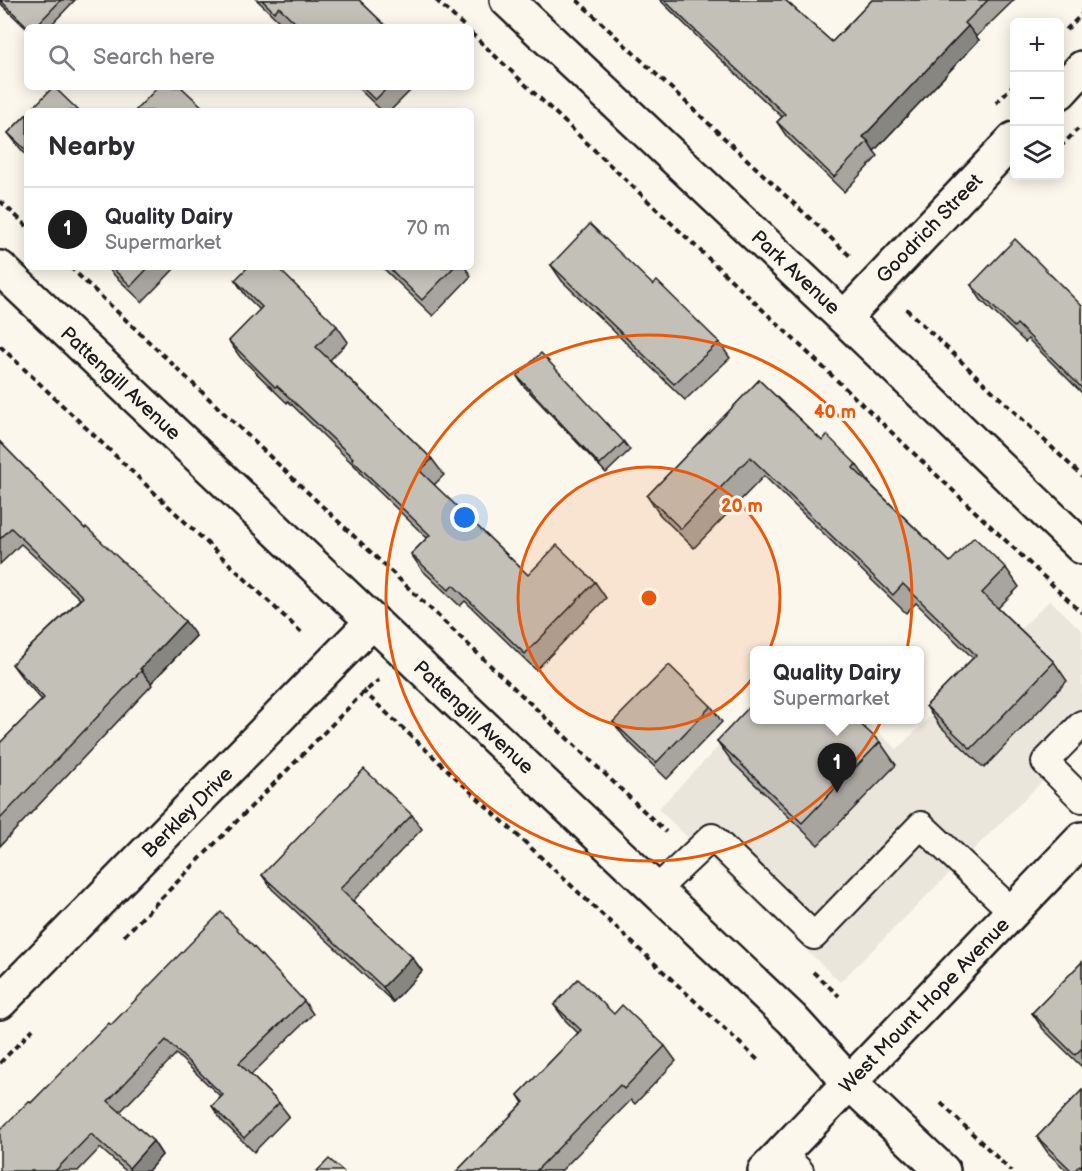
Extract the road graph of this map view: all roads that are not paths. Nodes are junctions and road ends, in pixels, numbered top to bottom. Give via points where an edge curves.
1 (507, 0) edge
2 (1082, 68) edge
3 (1064, 87) edge
4 (1010, 143) edge
5 (0, 268) edge
6 (844, 318) junction
7 (1082, 546) edge
8 (373, 621) junction
9 (1082, 724) edge
10 (1082, 799) edge
11 (1082, 839) edge
12 (656, 890) junction
13 (1013, 912) junction
14 (0, 1002) edge
15 (850, 1083) junction
16 (782, 1165) edge
17 (943, 1171) edge

1 - 6 street, Park Avenue
2 - 3 street
4 - 6 street, Goodrich Street
5 - 8 street, Pattengill Avenue
6 - 7 street, Park Avenue
8 - 12 street, Pattengill Avenue
8 - 14 street, Berkley Drive
9 - 10 lane via 1046,762
11 - 13 street, West Mount Hope Avenue
12 - 13 lane via 712,837 814,936 921,825
12 - 15 street, Pattengill Avenue via 804,1031
13 - 15 street, West Mount Hope Avenue
15 - 16 street, West Mount Hope Avenue
15 - 17 street, Pattengill Avenue

